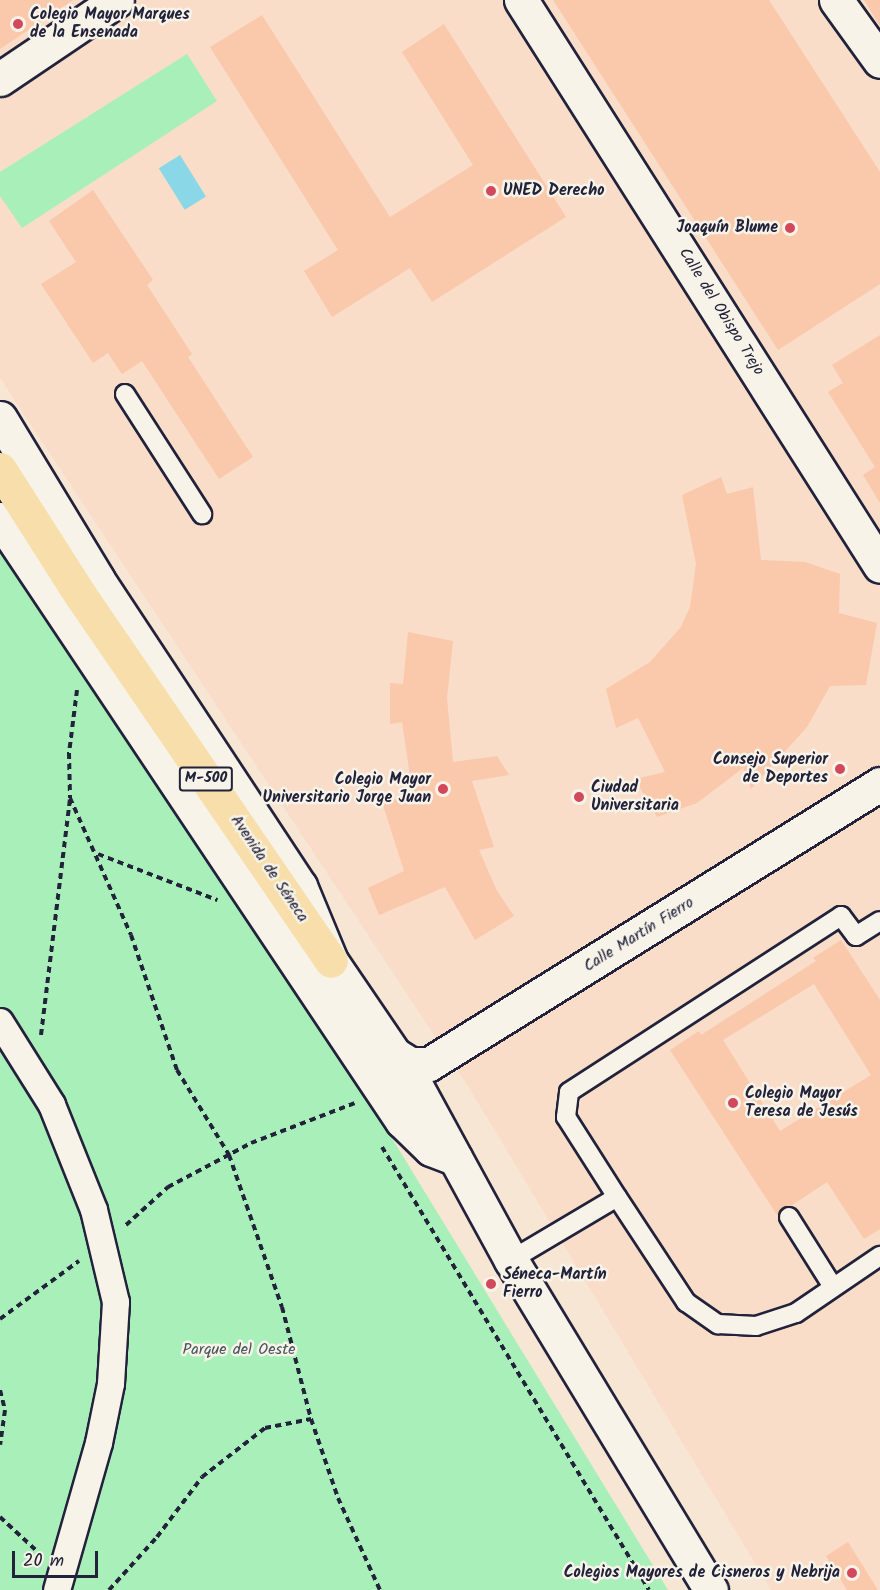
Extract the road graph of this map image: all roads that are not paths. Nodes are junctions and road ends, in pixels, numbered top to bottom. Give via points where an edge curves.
1 (117, 0) edge
2 (521, 0) edge
3 (836, 0) edge
4 (880, 61) edge
5 (0, 79) edge
6 (125, 394) dead end
7 (0, 418) edge
8 (0, 469) edge
9 (202, 514) dead end
10 (0, 519) edge
11 (880, 566) edge
12 (880, 784) edge
13 (880, 921) edge
14 (332, 961) junction
15 (0, 1022) edge
16 (423, 1075) junction
17 (456, 1159) junction
18 (617, 1197) junction
19 (789, 1217) dead end
20 (880, 1256) edge
21 (511, 1260) junction
22 (833, 1287) junction
23 (59, 1582) edge
24 (711, 1590) edge

1 - 5 main road
2 - 11 main road, Calle del Obispo Trejo
3 - 4 main road
6 - 9 lane
7 - 14 main road via 98,580 300,886
8 - 14 highway, Avenida de Séneca / M-500 via 81,596
10 - 17 main road via 402,1121 431,1149
12 - 16 main road, Calle Martín Fierro
13 - 18 lane via 856,936 841,916 569,1092 566,1117
14 - 16 main road, Avenida de Séneca via 394,1054
15 - 23 street via 52,1105 94,1210 116,1302 111,1384 99,1443
16 - 17 main road
17 - 21 main road
18 - 21 lane
18 - 22 lane via 686,1302 718,1324 756,1326 795,1313
19 - 22 lane
20 - 22 lane
21 - 24 main road

